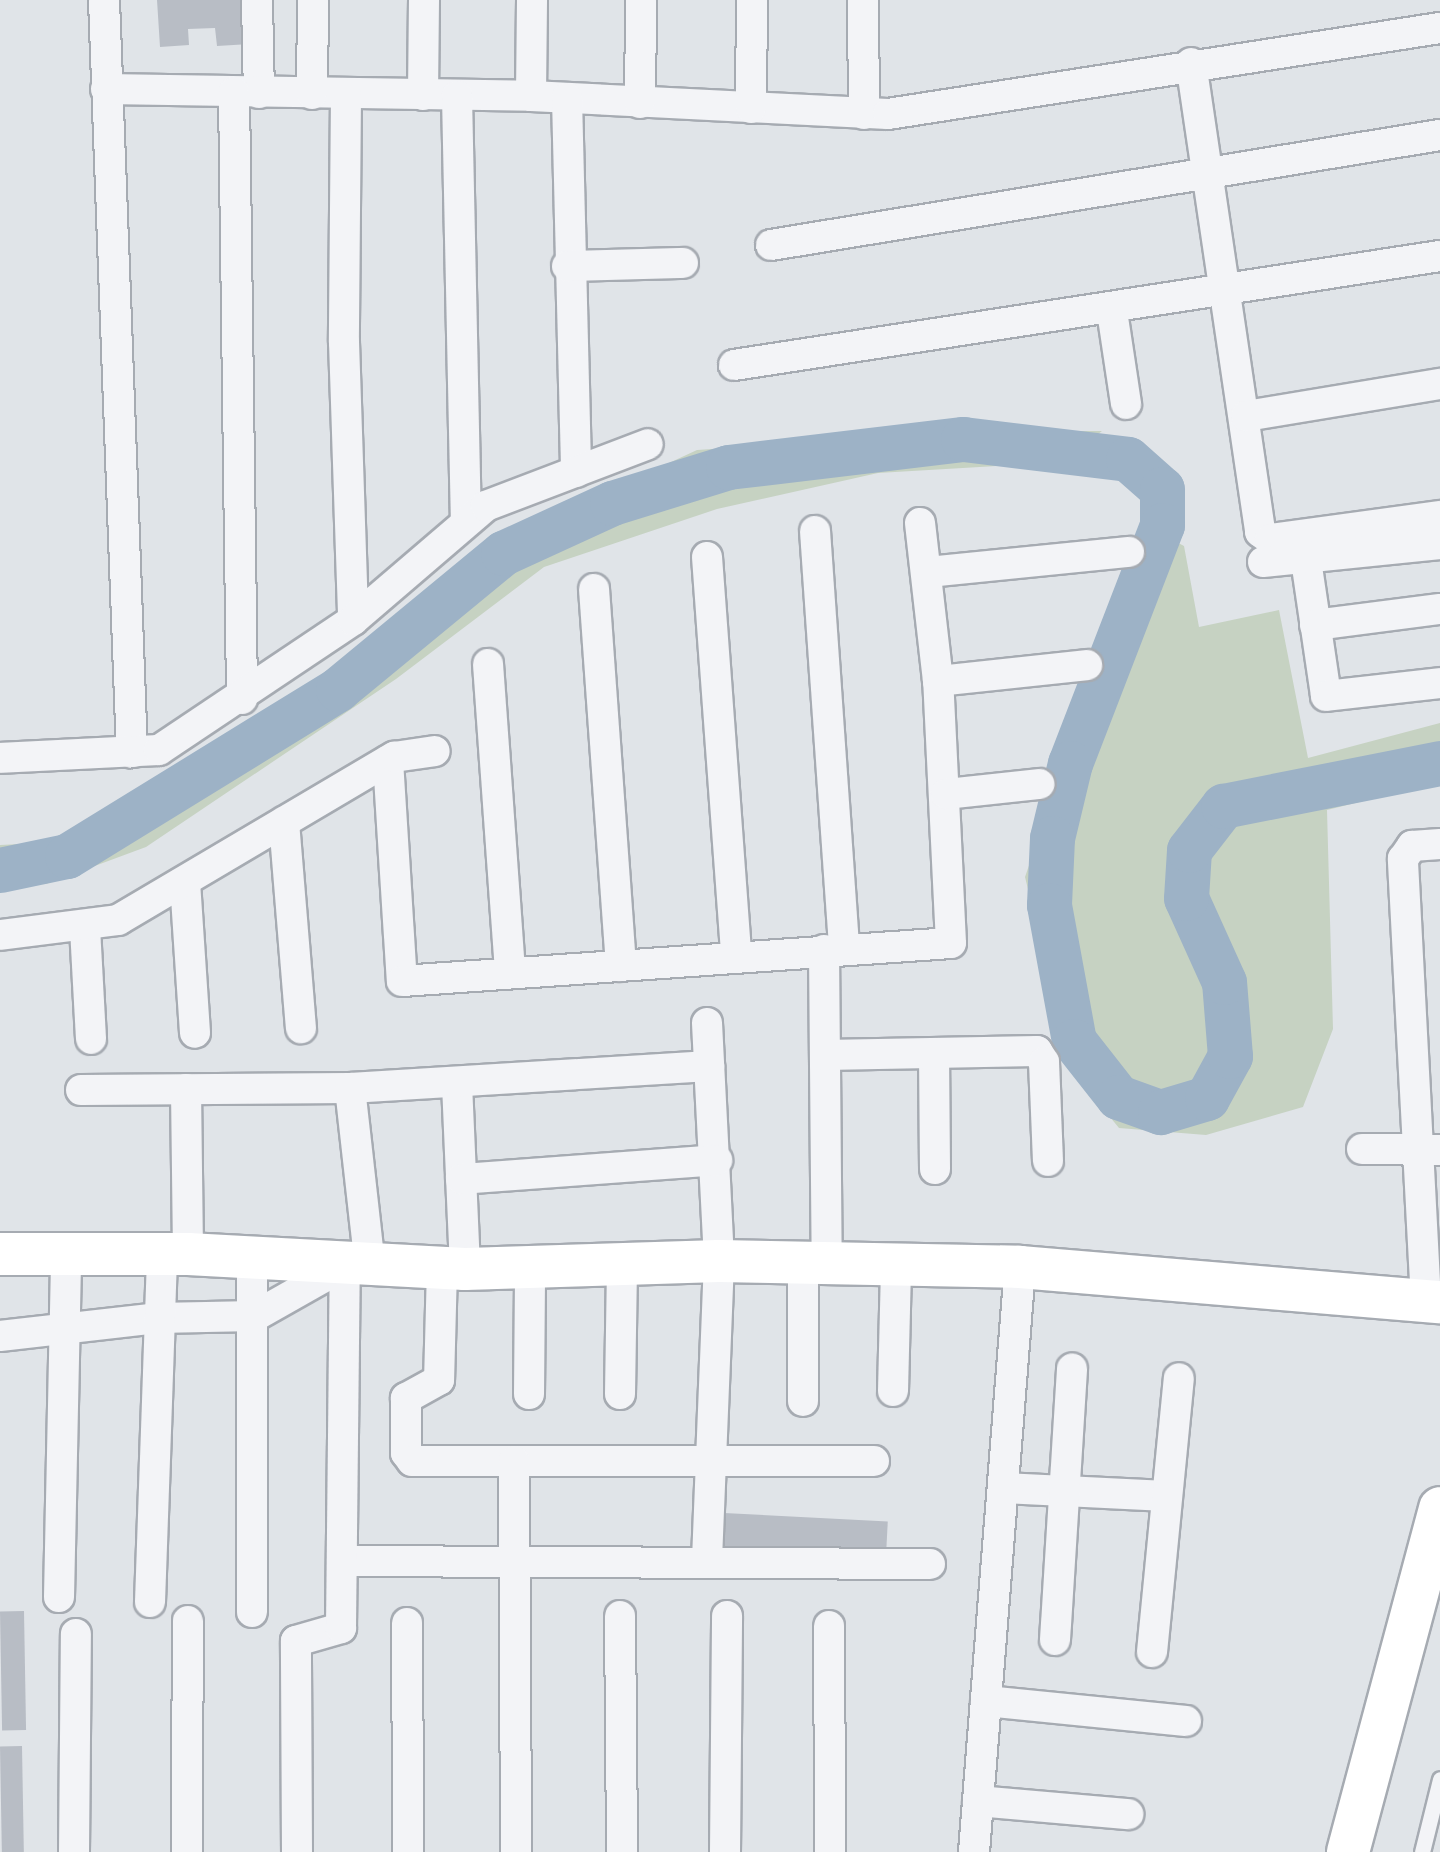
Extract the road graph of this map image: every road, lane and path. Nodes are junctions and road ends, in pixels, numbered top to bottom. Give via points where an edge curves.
1 (104, 0) edge
2 (256, 0) edge
3 (313, 0) edge
4 (424, 0) edge
5 (532, 0) edge
6 (641, 0) edge
7 (752, 0) edge
8 (864, 0) edge
9 (1440, 28) edge
10 (1191, 64) junction
11 (106, 89) junction
12 (246, 92) junction
13 (312, 94) junction
14 (346, 95) junction
15 (424, 95) junction
16 (458, 96) junction
17 (531, 96) junction
18 (567, 98) junction
19 (640, 102) junction
20 (751, 108) junction
21 (864, 114) junction
22 (1440, 134) edge
23 (1207, 170) junction
24 (771, 245) dead end
25 (1440, 256) edge
26 (682, 263) dead end
27 (567, 266) junction
28 (1226, 292) junction
29 (1112, 310) junction
30 (734, 366) dead end
31 (1440, 384) edge
32 (1126, 404) dead end
33 (1246, 416) junction
34 (648, 444) dead end
35 (576, 472) junction
36 (1440, 516) edge
37 (466, 519) junction
38 (920, 524) dead end
39 (815, 531) dead end
40 (1440, 544) edge
41 (1129, 552) dead end
42 (707, 558) dead end
43 (1306, 560) junction
44 (1264, 562) dead end
45 (928, 572) junction
46 (594, 589) dead end
47 (1440, 609) edge
48 (353, 620) junction
49 (1315, 625) junction
50 (488, 664) dead end
51 (1087, 665) dead end
52 (938, 681) junction
53 (1440, 684) edge
54 (242, 698) junction
55 (435, 751) dead end
56 (132, 752) junction
57 (0, 758) edge
58 (388, 761) junction
59 (1039, 784) dead end
60 (946, 794) junction
61 (284, 822) junction
62 (1440, 844) edge
63 (184, 882) junction
64 (85, 928) junction
65 (0, 935) edge
66 (834, 949) junction
67 (736, 954) junction
68 (620, 966) junction
69 (510, 974) junction
70 (707, 1023) dead end
71 (301, 1028) dead end
72 (195, 1033) dead end
73 (91, 1040) dead end
74 (934, 1053) junction
75 (825, 1055) junction
76 (709, 1066) junction
77 (457, 1084) junction
78 (350, 1088) junction
79 (186, 1089) junction
80 (81, 1090) dead end
81 (1362, 1150) dead end
82 (1429, 1150) edge
83 (717, 1160) junction
84 (1048, 1161) dead end
85 (936, 1169) dead end
86 (461, 1178) junction
87 (0, 1254) edge
88 (66, 1256) junction
89 (175, 1256) junction
90 (252, 1261) junction
91 (719, 1261) junction
92 (622, 1264) junction
93 (815, 1264) junction
94 (358, 1266) junction
95 (896, 1266) junction
96 (530, 1267) junction
97 (1020, 1267) junction
98 (453, 1269) junction
99 (1433, 1301) edge
100 (255, 1316) junction
101 (157, 1318) junction
102 (65, 1329) junction
103 (0, 1336) edge
104 (1072, 1369) dead end
105 (1179, 1378) dead end
106 (893, 1391) dead end
107 (529, 1394) dead end
108 (620, 1394) dead end
109 (803, 1401) dead end
110 (712, 1458) junction
111 (874, 1460) dead end
112 (514, 1461) junction
113 (1002, 1488) junction
114 (1067, 1491) junction
115 (1167, 1496) junction
116 (1440, 1508) edge
117 (707, 1560) junction
118 (343, 1561) junction
119 (515, 1562) junction
120 (930, 1564) dead end
121 (60, 1598) dead end
122 (150, 1602) dead end
123 (1440, 1606) edge
124 (252, 1612) dead end
125 (620, 1616) dead end
126 (727, 1616) dead end
127 (188, 1622) dead end
128 (406, 1622) dead end
129 (829, 1626) dead end
130 (76, 1634) dead end
131 (1055, 1640) dead end
132 (1152, 1652) dead end
133 (986, 1701) junction
134 (1186, 1721) dead end
135 (1440, 1779) edge
136 (978, 1800) junction
137 (1128, 1814) dead end
138 (74, 1852) edge
139 (186, 1852) edge
140 (297, 1852) edge
141 (408, 1852) edge
142 (516, 1852) edge
143 (622, 1852) edge
144 (725, 1852) edge
145 (830, 1852) edge
146 (974, 1852) edge
147 (1348, 1852) edge
148 (1372, 1852) edge
149 (1422, 1852) edge

1 - 11 street
2 - 12 street
3 - 13 street
4 - 15 street
5 - 17 street
6 - 19 street
7 - 20 street
8 - 21 street
9 - 10 street
10 - 21 street via 912,113
10 - 23 street
11 - 12 street
11 - 56 street
12 - 13 street
12 - 54 street
13 - 14 street
14 - 15 street
14 - 48 street via 344,342
15 - 16 street
16 - 17 street
16 - 37 street
17 - 18 street
18 - 19 street
18 - 27 street
19 - 20 street
20 - 21 street
22 - 23 street
23 - 24 street
23 - 28 street
25 - 28 street
26 - 27 street
27 - 35 street
28 - 29 street
28 - 33 street
29 - 30 street
29 - 32 street
31 - 33 street
33 - 36 street via 1266,538
34 - 35 street
35 - 37 street
37 - 48 street
38 - 45 street
39 - 66 street
40 - 43 street
41 - 45 street
42 - 67 street
43 - 44 street
43 - 49 street
45 - 52 street
46 - 68 street
47 - 49 street
48 - 54 street
49 - 53 street via 1330,698
50 - 69 street
51 - 52 street
52 - 60 street
54 - 56 street via 159,750
55 - 58 street
56 - 57 street
58 - 61 street
58 - 69 street via 400,979
59 - 60 street
60 - 66 street via 954,940
61 - 63 street
61 - 71 street
62 - 82 street via 1406,848 1403,859
63 - 64 street via 118,920
63 - 72 street
64 - 65 street
64 - 73 street
66 - 67 street
66 - 75 street
67 - 68 street
68 - 69 street
70 - 76 street
74 - 75 street
74 - 84 street via 1037,1051 1044,1062
74 - 85 street
75 - 93 street
76 - 77 street
76 - 83 street
77 - 78 street
77 - 86 street
78 - 79 street
78 - 94 street
79 - 80 street
79 - 89 street
81 - 82 street
82 - 99 street
83 - 86 street
83 - 91 street
86 - 98 street
87 - 88 street
88 - 89 street
88 - 102 street
89 - 90 street
89 - 101 street
90 - 94 street
90 - 100 street
91 - 92 street
91 - 93 street
91 - 110 street
92 - 96 street
92 - 108 street
93 - 95 street
93 - 109 street
94 - 98 street
94 - 100 street
94 - 118 street
95 - 97 street
95 - 106 street
96 - 98 street
96 - 107 street
97 - 99 street
97 - 113 street
98 - 112 street via 438,1380 406,1398 406,1456
100 - 101 street
100 - 124 street
101 - 102 street
101 - 122 street
102 - 103 street
102 - 121 street
104 - 114 street
105 - 115 street
110 - 111 street
110 - 112 street
110 - 117 street
112 - 119 street
113 - 114 street
113 - 133 street
114 - 115 street
114 - 131 street
115 - 132 street
116 - 147 street
117 - 119 street
117 - 120 street
118 - 119 street
118 - 140 street via 341,1630 296,1641
119 - 142 street
123 - 148 street
125 - 143 street
126 - 144 street
127 - 139 street
128 - 141 street
129 - 145 street
130 - 138 street
133 - 134 street
133 - 136 street
135 - 149 lane
136 - 137 street
136 - 146 street

